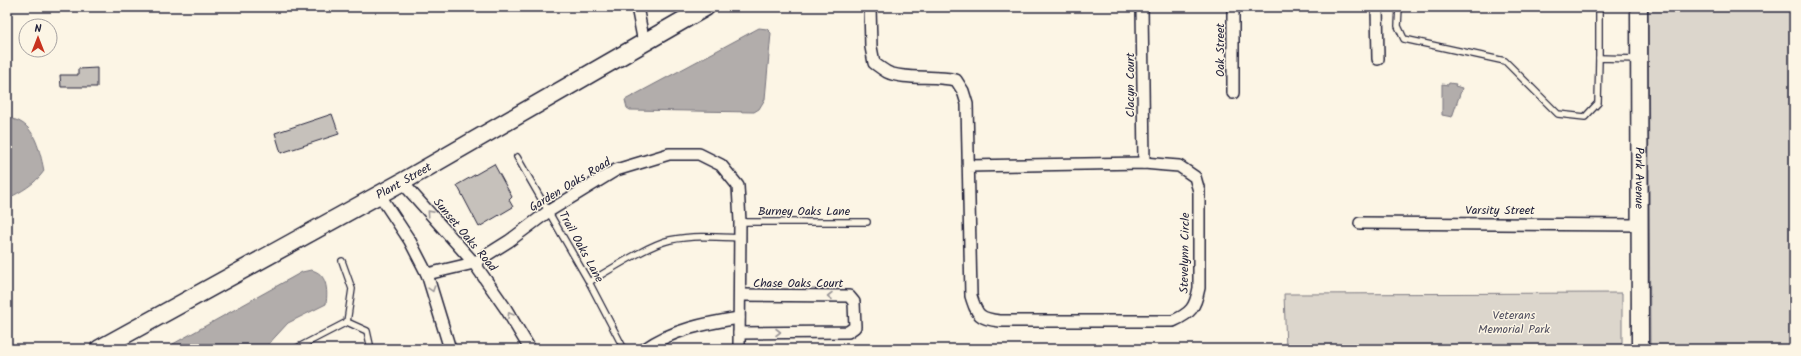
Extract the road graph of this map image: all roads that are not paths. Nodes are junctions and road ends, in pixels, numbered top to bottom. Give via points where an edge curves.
1 (637, 7) edge
2 (706, 7) edge
3 (870, 7) edge
4 (1142, 7) edge
5 (1233, 7) edge
6 (1377, 7) edge
7 (1399, 7) edge
8 (1599, 7) edge
9 (1639, 7) edge
10 (644, 43) junction
11 (1598, 58) junction
12 (1378, 59) dead end
13 (1639, 59) junction
14 (1233, 93) dead end
15 (517, 157) dead end
16 (1144, 163) junction
17 (968, 166) junction
18 (402, 182) junction
19 (379, 194) junction
20 (549, 211) junction
21 (740, 222) junction
22 (867, 222) dead end
23 (1360, 223) dead end
24 (1640, 225) junction
25 (740, 238) junction
26 (342, 261) dead end
27 (474, 263) junction
28 (427, 274) junction
29 (589, 282) junction
30 (740, 296) junction
31 (739, 318) junction
32 (347, 322) junction
33 (739, 333) junction
34 (99, 349) edge
35 (295, 349) edge
36 (371, 349) edge
37 (450, 349) edge
38 (530, 349) edge
39 (624, 349) edge
40 (645, 349) edge
41 (739, 349) edge
42 (1640, 349) edge

1 - 10 street
2 - 10 main road, Plant Street
3 - 17 street via 874,63 888,72 900,75 956,80 963,91 966,104
4 - 16 street, Clacyn Court
5 - 14 street, Oak Street
6 - 12 street
7 - 11 lane via 1398,26 1404,39 1505,61 1558,114 1585,117 1598,103
8 - 11 lane
9 - 13 street, Park Avenue
10 - 18 main road, Plant Street
11 - 13 lane
13 - 24 street, Park Avenue
15 - 20 lane, Trail Oaks Lane
16 - 17 street, Stevelynn Circle
16 - 17 street, Stevelynn Circle via 1179,166 1195,177 1200,191 1200,288 1196,304 1187,315 1173,321 985,320 976,312 971,296
18 - 19 main road, Plant Street
27 -> 18 street, Sunset Oaks Road
19 - 28 street via 410,241
19 - 34 main road, Plant Street
20 - 21 street, Garden Oaks Road via 616,170 669,154 699,154 722,165 738,186
20 - 27 street, Garden Oaks Road
20 - 29 lane, Trail Oaks Lane
21 - 22 lane, Burney Oaks Lane
21 - 25 street, Garden Oaks Road
23 - 24 street, Varsity Street
24 - 42 street, Park Avenue
25 - 29 lane via 700,236 669,240
25 - 30 street, Garden Oaks Road
26 - 32 lane via 352,289
27 - 28 street, Garden Oaks Road
38 -> 27 street, Sunset Oaks Road
28 -> 37 street
29 - 39 lane, Trail Oaks Lane
30 - 31 street, Garden Oaks Road
33 -> 30 street, Chase Oaks Court via 848,332 854,327 854,302 849,296
31 - 33 street, Garden Oaks Road
31 - 40 street via 682,331 655,341
32 - 35 lane
32 - 36 lane via 367,331
33 - 41 street, Garden Oaks Road

